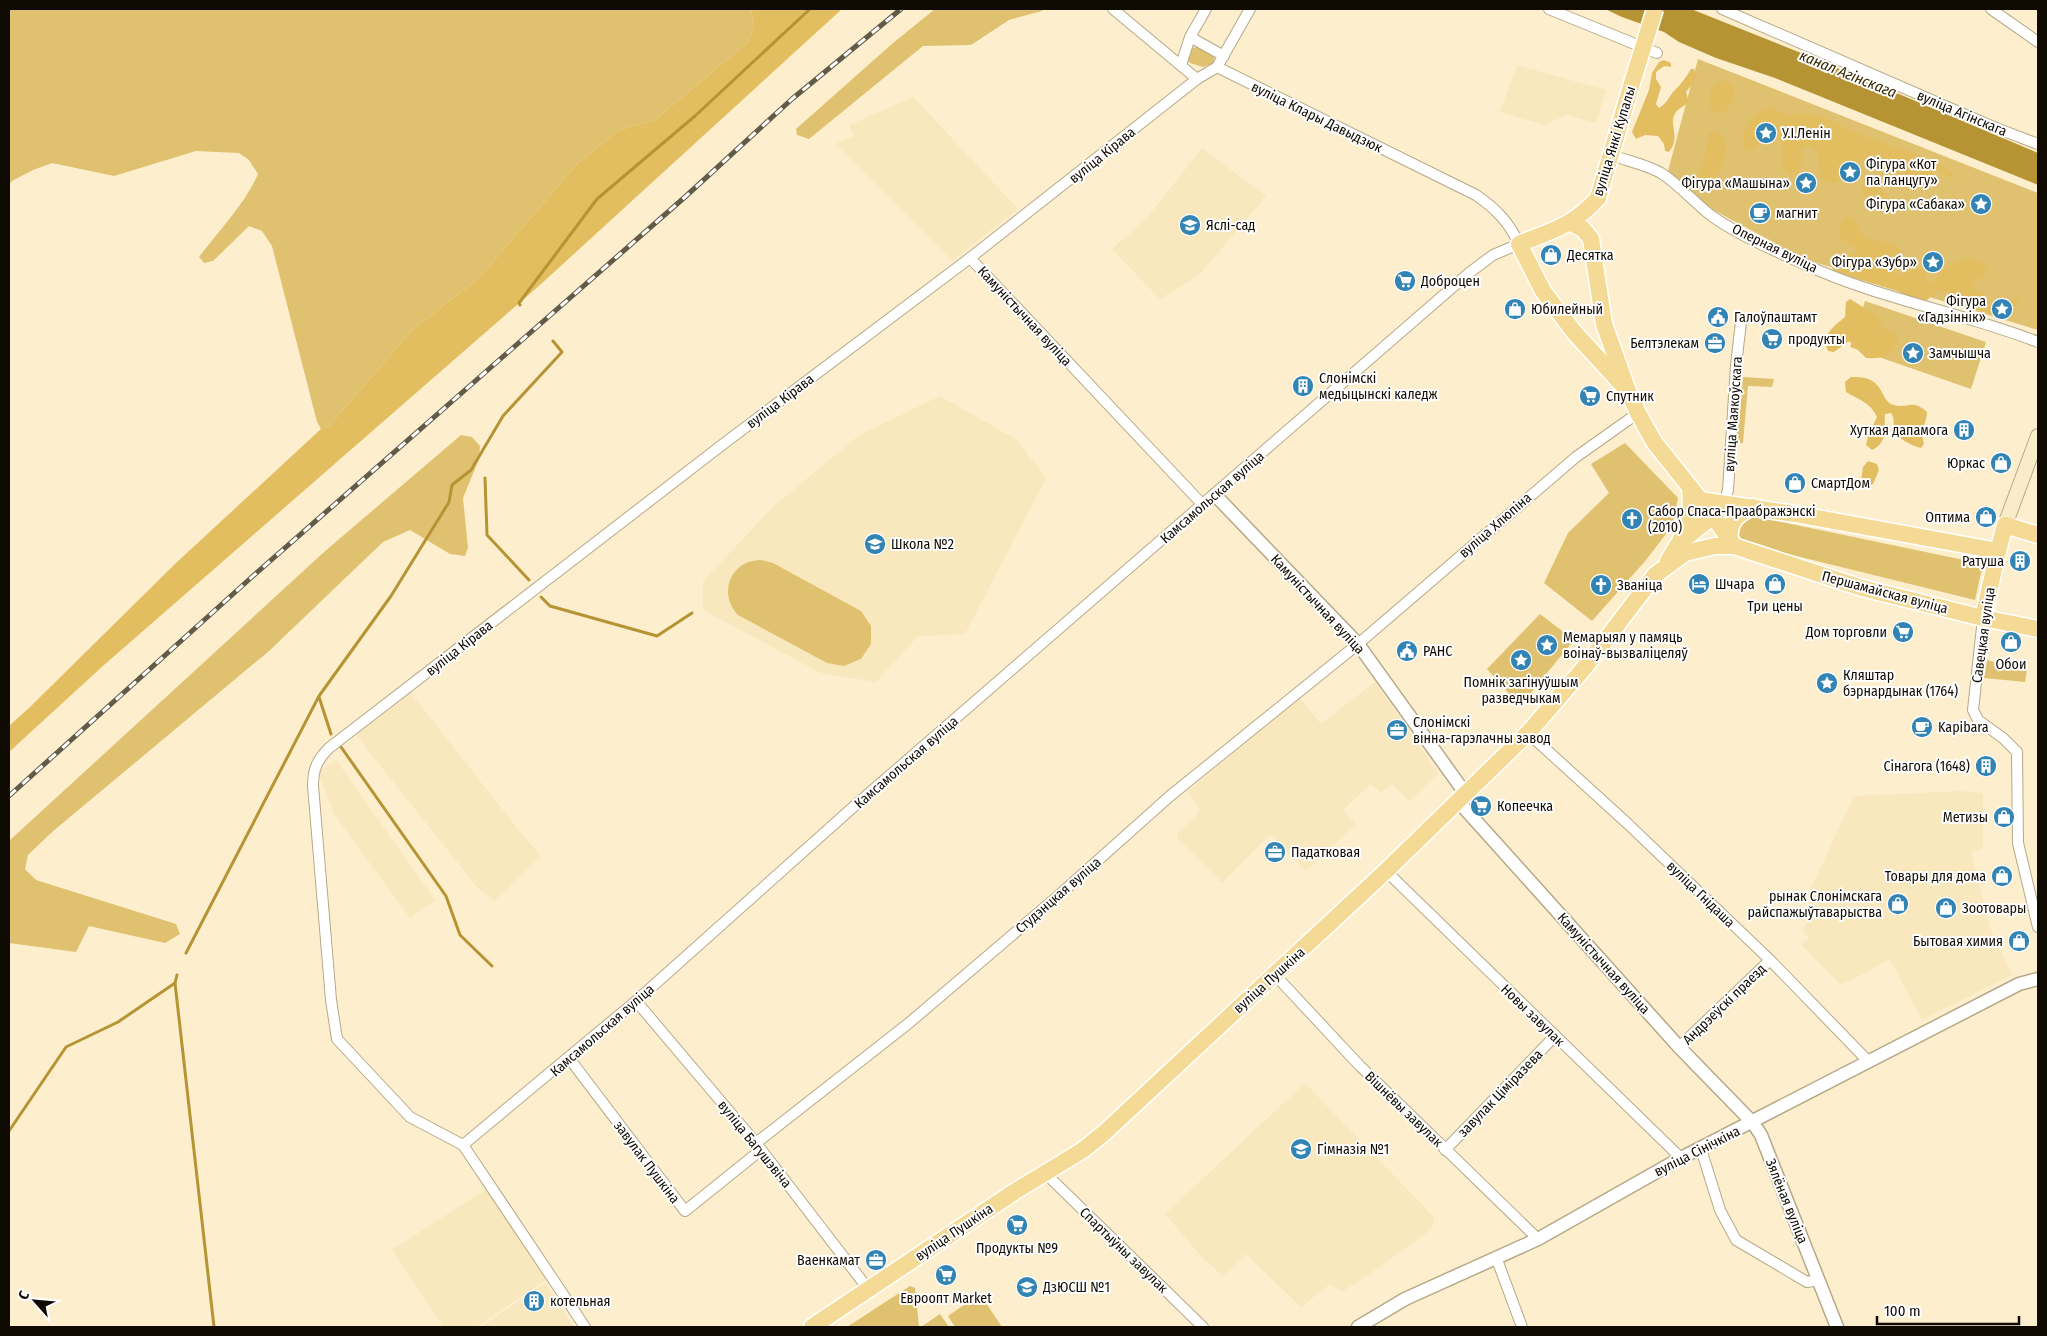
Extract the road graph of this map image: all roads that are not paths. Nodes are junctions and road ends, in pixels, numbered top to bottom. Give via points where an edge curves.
1 (1113, 9) edge
2 (1206, 9) edge
3 (1250, 9) edge
4 (1549, 9) edge
5 (1655, 9) edge
6 (1722, 9) edge
7 (1991, 9) edge
8 (1190, 37) junction
9 (2038, 42) edge
10 (1658, 53) dead end
11 (1224, 56) junction
12 (1181, 64) junction
13 (1217, 67) junction
14 (1197, 79) junction
15 (2038, 144) edge
16 (1611, 155) junction
17 (1598, 198) junction
18 (1571, 223) junction
19 (1591, 240) junction
20 (1519, 244) junction
21 (970, 258) junction
22 (1741, 322) dead end
23 (1604, 324) junction
24 (1574, 332) junction
25 (2038, 342) edge
26 (1628, 391) junction
27 (1638, 413) junction
28 (2038, 436) edge
29 (1690, 486) junction
30 (1215, 495) junction
31 (1203, 505) junction
32 (1753, 507) junction
33 (1719, 510) junction
34 (2005, 525) junction
35 (2038, 535) edge
36 (1732, 543) junction
37 (1682, 548) junction
38 (1998, 551) junction
39 (1983, 618) junction
40 (2038, 629) edge
41 (1358, 644) junction
42 (1528, 733) junction
43 (1461, 797) junction
44 (1386, 871) junction
45 (2038, 928) edge
46 (1770, 960) junction
47 (1275, 975) junction
48 (2038, 980) edge
49 (636, 1001) junction
50 (1556, 1036) junction
51 (1679, 1047) junction
52 (569, 1058) junction
53 (1869, 1062) junction
54 (1753, 1123) junction
55 (464, 1145) junction
56 (759, 1147) junction
57 (1445, 1150) junction
58 (1701, 1150) junction
59 (1681, 1158) junction
60 (1046, 1173) junction
61 (1538, 1239) junction
62 (1496, 1257) junction
63 (1819, 1280) junction
64 (869, 1290) junction
65 (585, 1327) edge
66 (812, 1327) edge
67 (1203, 1327) edge
68 (1358, 1327) edge
69 (1522, 1327) edge
70 (1837, 1327) edge

1 - 12 street
2 - 8 street
3 - 11 street
4 - 10 street
5 - 16 main road, вуліца Янкі Купалы, bridge
6 - 15 street, вуліца Агінскага
7 - 9 street
8 - 11 street
8 - 12 street
11 - 13 street
12 - 14 street
13 - 14 street
13 - 20 street, вуліца Клары Давыдзюк via 1476,195 1492,206 1512,228
14 - 21 street, вуліца Кірава
16 - 17 main road, вуліца Янкі Купалы
16 - 25 street, Оперная вуліца via 1662,174 1713,217 1805,265 1876,292 2011,331
17 - 18 main road, вуліца Янкі Купалы
17 - 19 main road
18 - 19 main road via 1583,229
18 - 20 main road, вуліца Янкі Купалы
19 - 23 main road
20 - 24 main road via 1542,291
20 - 30 street, Камсамольская вуліца via 1493,255 1468,273
21 - 31 street, Камуністычная вуліца
21 - 55 street, вуліца Кірава via 722,445 318,758 313,771 328,968 337,1039 410,1117
22 - 33 street, вуліца Маякоўскага via 1728,490
23 - 24 main road via 1598,330 1584,334
23 - 26 main road
24 - 26 main road
26 - 27 main road
27 - 29 main road via 1654,442
27 - 41 street, вуліца Хлюпіна via 1576,457
28 - 34 main road, Савецкая вуліца
29 - 33 main road via 1700,500
29 - 37 main road via 1692,511
30 - 31 street, Камсамольская вуліца
30 - 41 street, Камуністычная вуліца
31 - 49 street, Камсамольская вуліца via 851,809
32 - 33 main road
32 - 36 main road via 1735,518 1729,531
32 - 38 main road
33 - 36 main road
33 - 37 main road via 1702,538
34 - 35 main road
34 - 38 main road, Савецкая вуліца
36 - 37 main road, вуліца Пушкіна
36 - 39 main road, Першамайская вуліца via 1862,588
37 - 42 main road, вуліца Пушкіна via 1642,590 1585,667
38 - 39 main road, Савецкая вуліца
39 - 40 main road, Першамайская вуліца
39 - 45 street, Савецкая вуліца via 1973,710 1978,720 2018,752 2018,843
41 - 43 street, Камуністычная вуліца
41 - 56 street, Студэнцкая вуліца via 1170,796 910,1023
42 - 43 main road, вуліца Пушкіна
42 - 46 street, вуліца Гнідаша
43 - 44 main road, вуліца Пушкіна
43 - 51 street, Камуністычная вуліца
44 - 47 main road, вуліца Пушкіна
44 - 50 street, Новы завулак
46 - 51 street, Андрэеўскі праезд
46 - 53 street, вуліца Гнідаша
47 - 57 street, Вішнёвы завулак
47 - 60 main road, вуліца Пушкіна via 1104,1133
48 - 53 street, вуліца Сінічкіна via 2019,984
49 - 52 street, Камсамольская вуліца
49 - 56 street, вуліца Багушэвіча
50 - 57 street, завулак Ціміразева
50 - 59 street, Новы завулак
51 - 54 street, Камуністычная вуліца
52 - 55 street, Камсамольская вуліца
52 - 56 street, завулак Пушкіна via 684,1211
53 - 54 street, вуліца Сінічкіна
54 - 58 street, вуліца Сінічкіна
54 - 63 street, Зялёная вуліца via 1761,1134
55 - 65 street
56 - 64 street, вуліца Багушэвіча
57 - 61 street, Вішнёвы завулак
58 - 59 street, вуліца Сінічкіна
58 - 63 street via 1720,1210 1736,1240 1807,1282
59 - 61 street, вуліца Сінічкіна
60 - 64 main road, вуліца Пушкіна
60 - 67 street, Спартыўны завулак
61 - 62 street, вуліца Сінічкіна
62 - 68 street, вуліца Сінічкіна via 1405,1299
62 - 69 street
63 - 70 street, Зялёная вуліца
64 - 66 main road, вуліца Пушкіна

